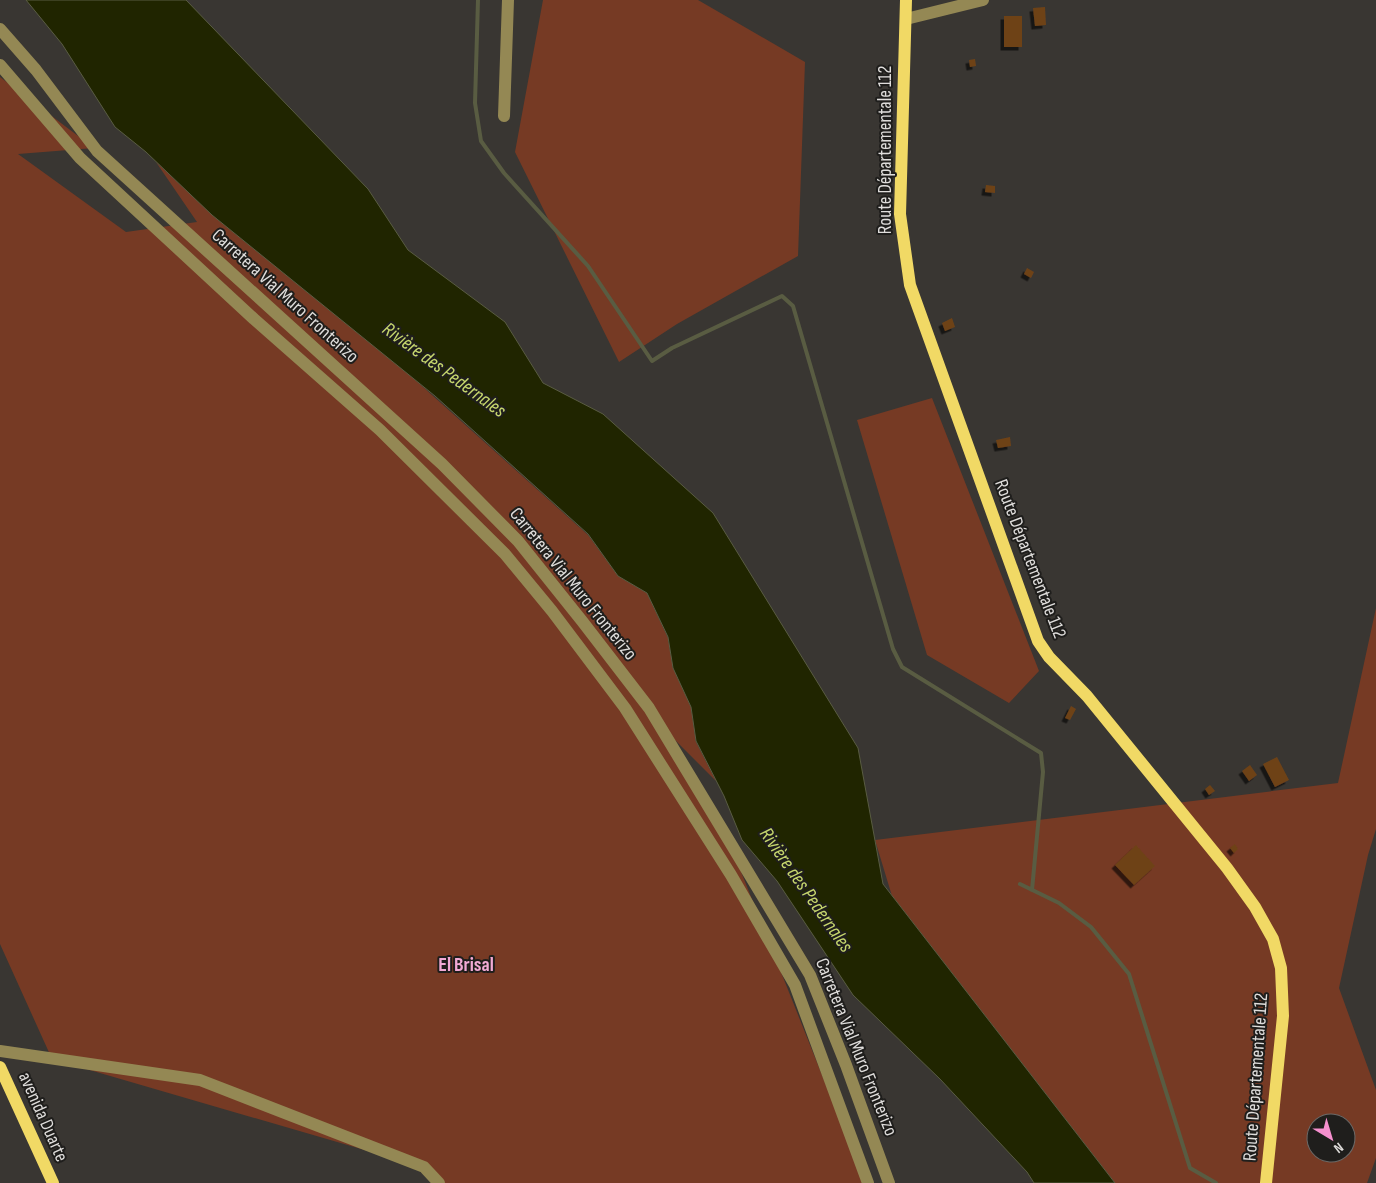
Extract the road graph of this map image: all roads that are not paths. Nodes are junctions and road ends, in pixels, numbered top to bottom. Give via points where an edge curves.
1 (508, 0) edge
2 (906, 0) edge
3 (983, 0) edge
4 (906, 19) junction
5 (0, 28) edge
6 (0, 65) edge
7 (504, 116) dead end
8 (0, 1051) edge
9 (0, 1067) edge
10 (53, 1183) edge
11 (439, 1183) edge
12 (868, 1183) edge
13 (889, 1183) edge
14 (1266, 1183) edge

1 - 7 street
2 - 4 main road, Route Départementale 112
3 - 4 street
4 - 14 main road, Route Départementale 112 via 900,214 910,285 1038,642 1087,696 1227,868 1273,939 1281,968 1283,1016
5 - 13 street, Carretera Vial Muro Fronterizo via 97,151 442,464 518,541 593,635 649,708 810,975
6 - 12 street, Carretera Vial Muro Fronterizo via 80,158 380,430 505,554 552,612 625,708 731,875 790,977
8 - 11 street via 200,1080 424,1167
9 - 10 main road, avenida Duarte

